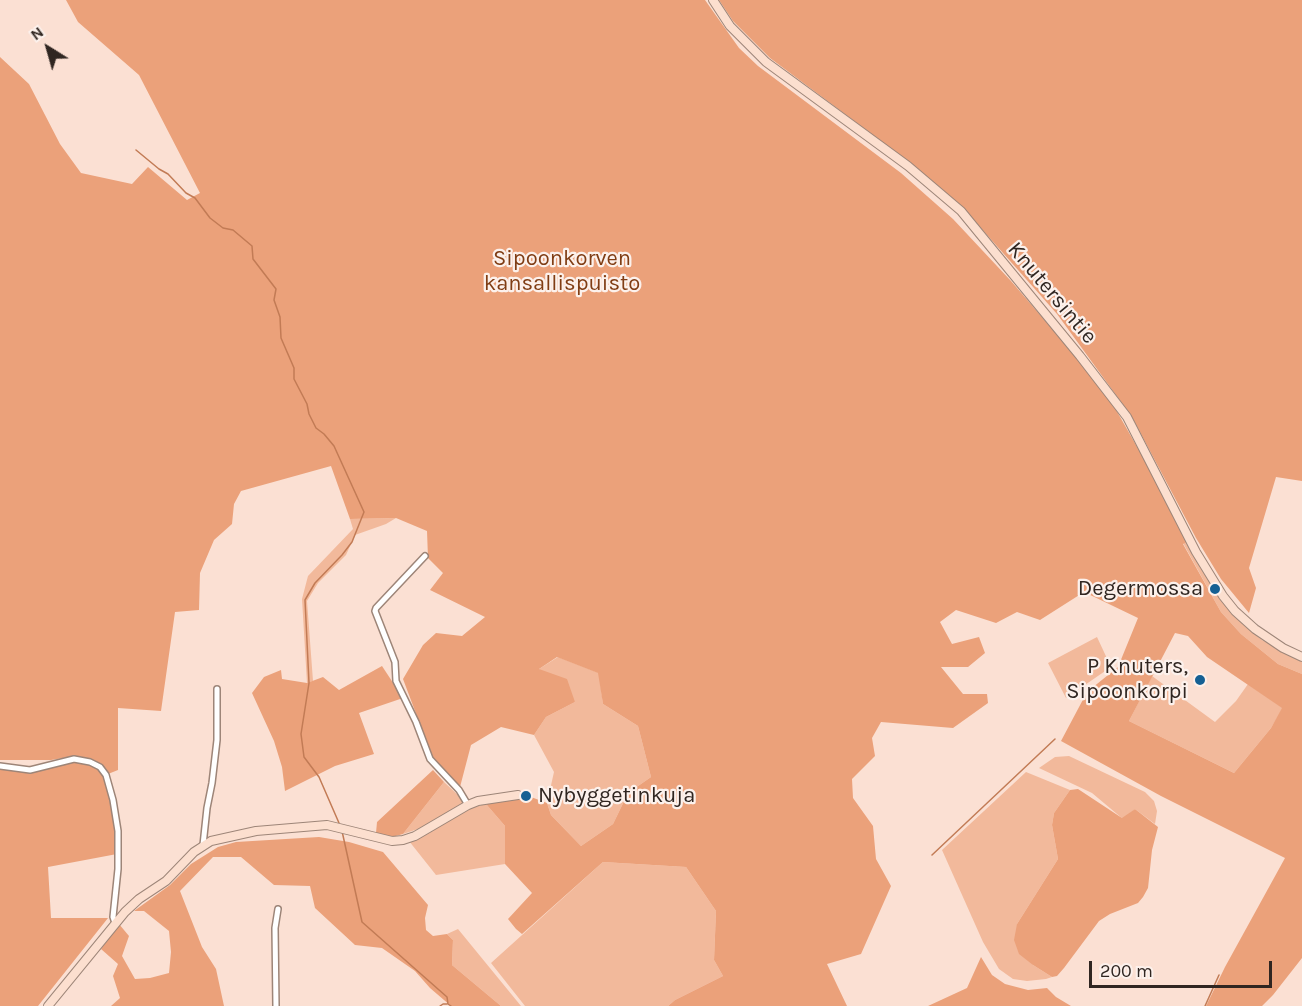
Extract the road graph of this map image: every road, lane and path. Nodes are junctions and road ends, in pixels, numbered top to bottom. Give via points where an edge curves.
1 (713, 0) edge
2 (425, 556) dead end
3 (1302, 657) edge
4 (217, 689) dead end
5 (0, 766) edge
6 (518, 795) dead end
7 (468, 805) junction
8 (203, 845) junction
9 (278, 909) dead end
10 (115, 923) junction
11 (48, 1006) edge
12 (276, 1006) edge

1 - 3 street, Knutersintie via 730,26 766,62 908,166 961,212 1127,417 1223,596 1255,629
2 - 7 street via 375,611 395,662 396,681 429,759
4 - 8 street via 217,740
5 - 10 street via 30,770 74,759 100,767 106,775 118,831
6 - 7 street
7 - 8 street via 403,840 392,841 327,825 239,834
8 - 10 street
9 - 12 street
10 - 11 street

